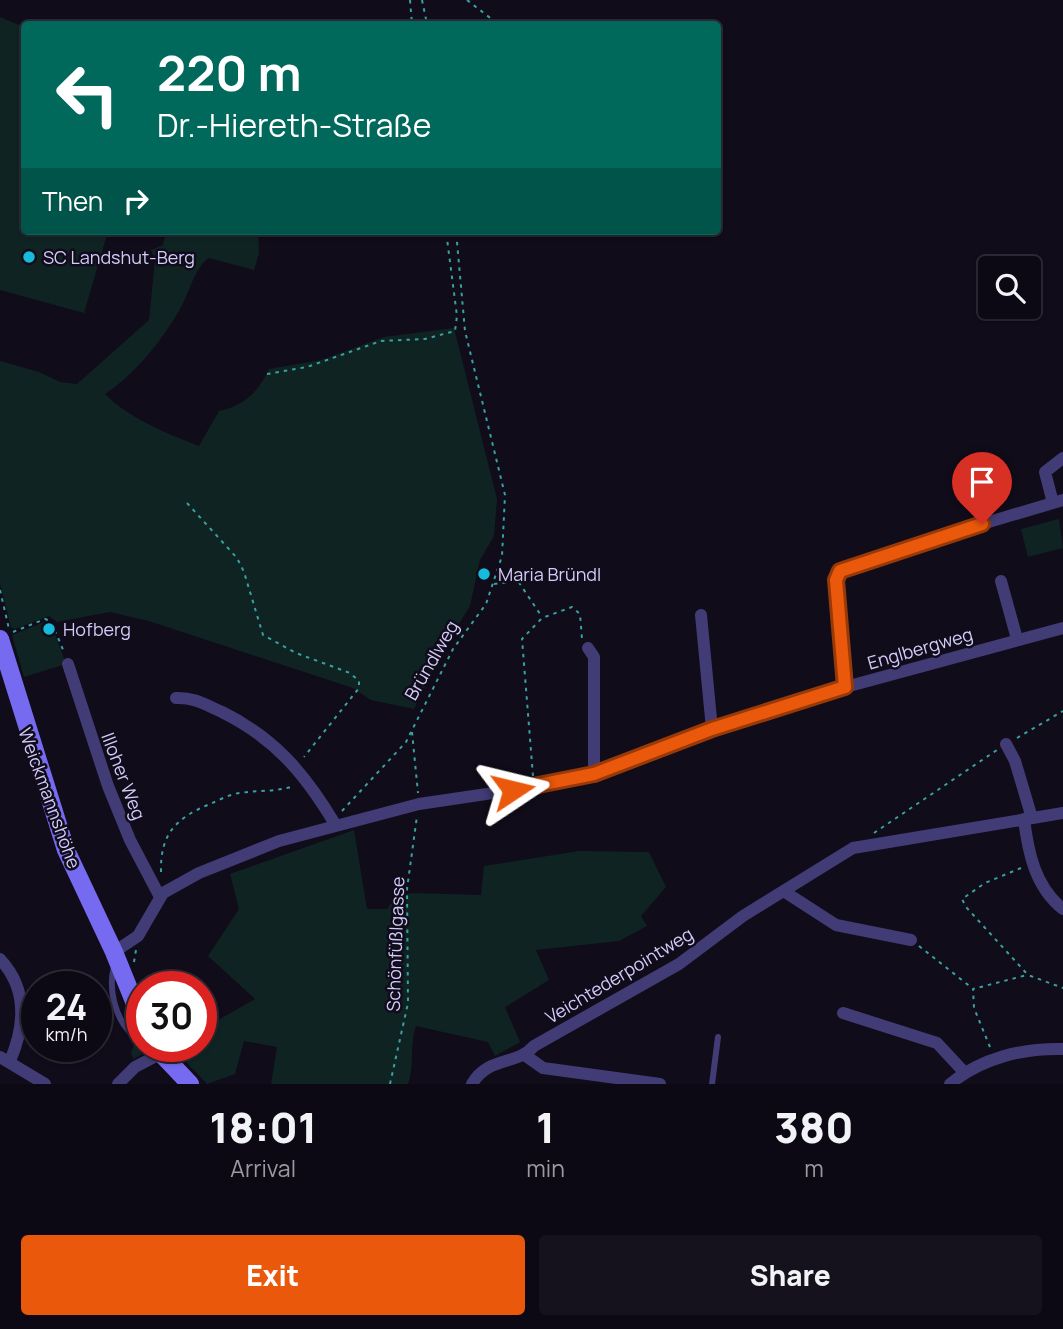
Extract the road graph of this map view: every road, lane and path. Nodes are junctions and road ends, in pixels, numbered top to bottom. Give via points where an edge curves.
1 (410, 0) edge
2 (422, 0) edge
3 (467, 0) edge
4 (412, 21) edge
5 (426, 21) edge
6 (494, 21) edge
7 (447, 235) edge
8 (456, 235) edge
9 (267, 374) dead end
10 (1063, 458) edge
11 (1058, 501) edge
12 (187, 503) dead end
13 (1001, 581) dead end
14 (494, 584) junction
15 (701, 615) dead end
16 (542, 618) junction
17 (1063, 628) edge
18 (5, 636) edge
19 (1017, 639) junction
20 (588, 648) joint
21 (68, 664) joint
22 (845, 687) junction
23 (176, 698) dead end
24 (1063, 711) edge
25 (712, 729) junction
26 (412, 731) junction
27 (1006, 744) junction
28 (297, 767) junction
29 (594, 774) junction
30 (308, 781) junction
31 (534, 787) junction
32 (419, 804) junction
33 (1063, 813) edge
34 (1028, 818) junction
35 (335, 824) junction
36 (874, 833) dead end
37 (1032, 863) junction
38 (785, 892) junction
39 (161, 895) junction
40 (1063, 909) edge
41 (911, 940) joint
42 (137, 949) dead end
43 (115, 955) junction
44 (0, 959) edge
45 (133, 971) edge
46 (1028, 975) junction
47 (126, 980) edge
48 (1063, 988) edge
49 (973, 989) junction
50 (843, 1013) dead end
51 (126, 1027) edge
52 (718, 1037) dead end
53 (1063, 1049) edge
54 (526, 1056) junction
55 (5, 1059) edge
56 (994, 1060) junction
57 (141, 1062) edge
58 (169, 1062) edge
59 (964, 1072) junction
60 (45, 1084) edge
61 (118, 1084) edge
62 (190, 1084) edge
63 (390, 1084) edge
64 (472, 1084) edge
65 (660, 1084) edge
66 (712, 1084) edge
67 (950, 1084) edge

1 - 4 path
2 - 5 path
3 - 6 path
7 - 9 path via 455,331 425,339 381,341 307,368
8 - 14 path, Bründlweg via 465,331 505,495 502,556
10 - 11 street via 1045,472
11 - 22 street via 840,571 836,580
12 - 28 path via 237,558 263,635 359,681 359,688
13 - 19 street
14 - 16 path via 518,581
14 - 26 path, Bründlweg via 486,604 453,649
15 - 25 street
16 - 20 path via 564,608 577,608 581,636
16 - 31 path via 522,639
17 - 19 street, Englbergweg
18 - 21 path via 45,619 51,621
18 - 43 street, Weickmannshöhe via 20,713 66,850
19 - 22 street, Englbergweg
20 - 29 street via 594,657
21 - 39 street, Illoher Weg via 108,786 130,840
22 - 25 street, Englbergweg
23 - 28 street via 190,697 253,728
24 - 27 path
25 - 29 street, Englbergweg
26 - 32 path, Schönfüßlgasse
26 - 35 path, Bründlweg
27 - 34 street via 1015,761
27 - 36 path
28 - 30 street
29 - 31 street, Englbergweg
30 - 35 street
30 - 39 path via 262,793 240,793 188,813 171,826 163,841
31 - 32 street, Englbergweg
32 - 35 street, Englbergweg
32 - 63 path, Schönfüßlgasse via 407,889 408,1003
33 - 34 street, Veichtederpointweg
34 - 37 street
34 - 38 street, Veichtederpointweg via 853,848
35 - 39 street via 199,873
37 - 40 street
37 - 46 path via 985,883 962,899
38 - 41 street via 836,925
38 - 54 street, Veichtederpointweg via 743,916 679,964 534,1046
39 - 43 street via 138,936
41 - 49 path
42 - 45 path
43 - 47 street, Weickmannshöhe
43 - 51 lane via 110,982
44 - 55 street via 13,976 22,1001 20,1038
46 - 48 path
46 - 49 path
49 - 56 path via 974,1008
50 - 59 street via 937,1043
52 - 66 lane
53 - 56 street via 1039,1049
54 - 64 street, Veichtederpointweg via 496,1062
54 - 65 street via 543,1068
55 - 60 street
56 - 59 street
57 - 61 street
58 - 62 street
59 - 67 street

